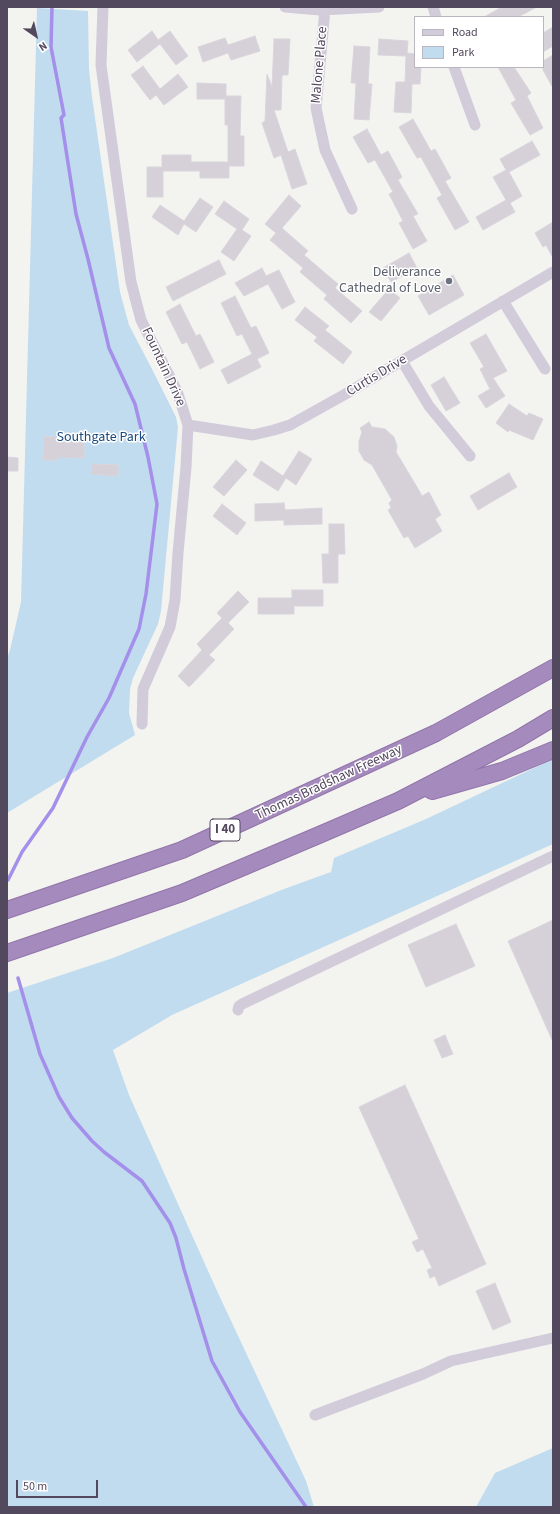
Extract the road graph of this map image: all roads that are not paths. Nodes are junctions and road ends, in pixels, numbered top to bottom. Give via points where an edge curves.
1 (103, 7) edge
2 (285, 7) edge
3 (379, 7) edge
4 (325, 9) junction
5 (454, 68) edge
6 (475, 125) dead end
7 (352, 209) dead end
8 (553, 272) edge
9 (503, 301) junction
10 (402, 361) junction
11 (545, 369) dead end
12 (188, 425) junction
13 (470, 456) dead end
14 (553, 668) edge
15 (553, 718) edge
16 (142, 724) dead end
17 (553, 750) edge
18 (398, 801) junction
19 (553, 856) edge
20 (7, 910) edge
21 (7, 953) edge
22 (238, 1010) dead end
23 (553, 1338) edge
24 (315, 1415) dead end

1 - 12 street, Fountain Drive via 101,65 131,282 141,320 177,391
2 - 4 street
3 - 4 street
4 - 7 street, Malone Place via 316,108 325,150
5 - 6 street
8 - 9 street, Curtis Drive
9 - 10 street, Curtis Drive
9 - 11 street
10 - 12 street, Curtis Drive via 290,425 274,430 253,435
10 - 13 street via 429,406
12 - 16 street, Fountain Drive via 176,600 170,627 143,689
14 - 20 highway, Thomas Bradshaw Freeway / I 40 via 436,733 182,850
15 - 18 highway
17 - 18 highway via 502,771
18 - 21 highway via 182,893
19 - 22 street via 242,1004
23 - 24 street via 451,1361

